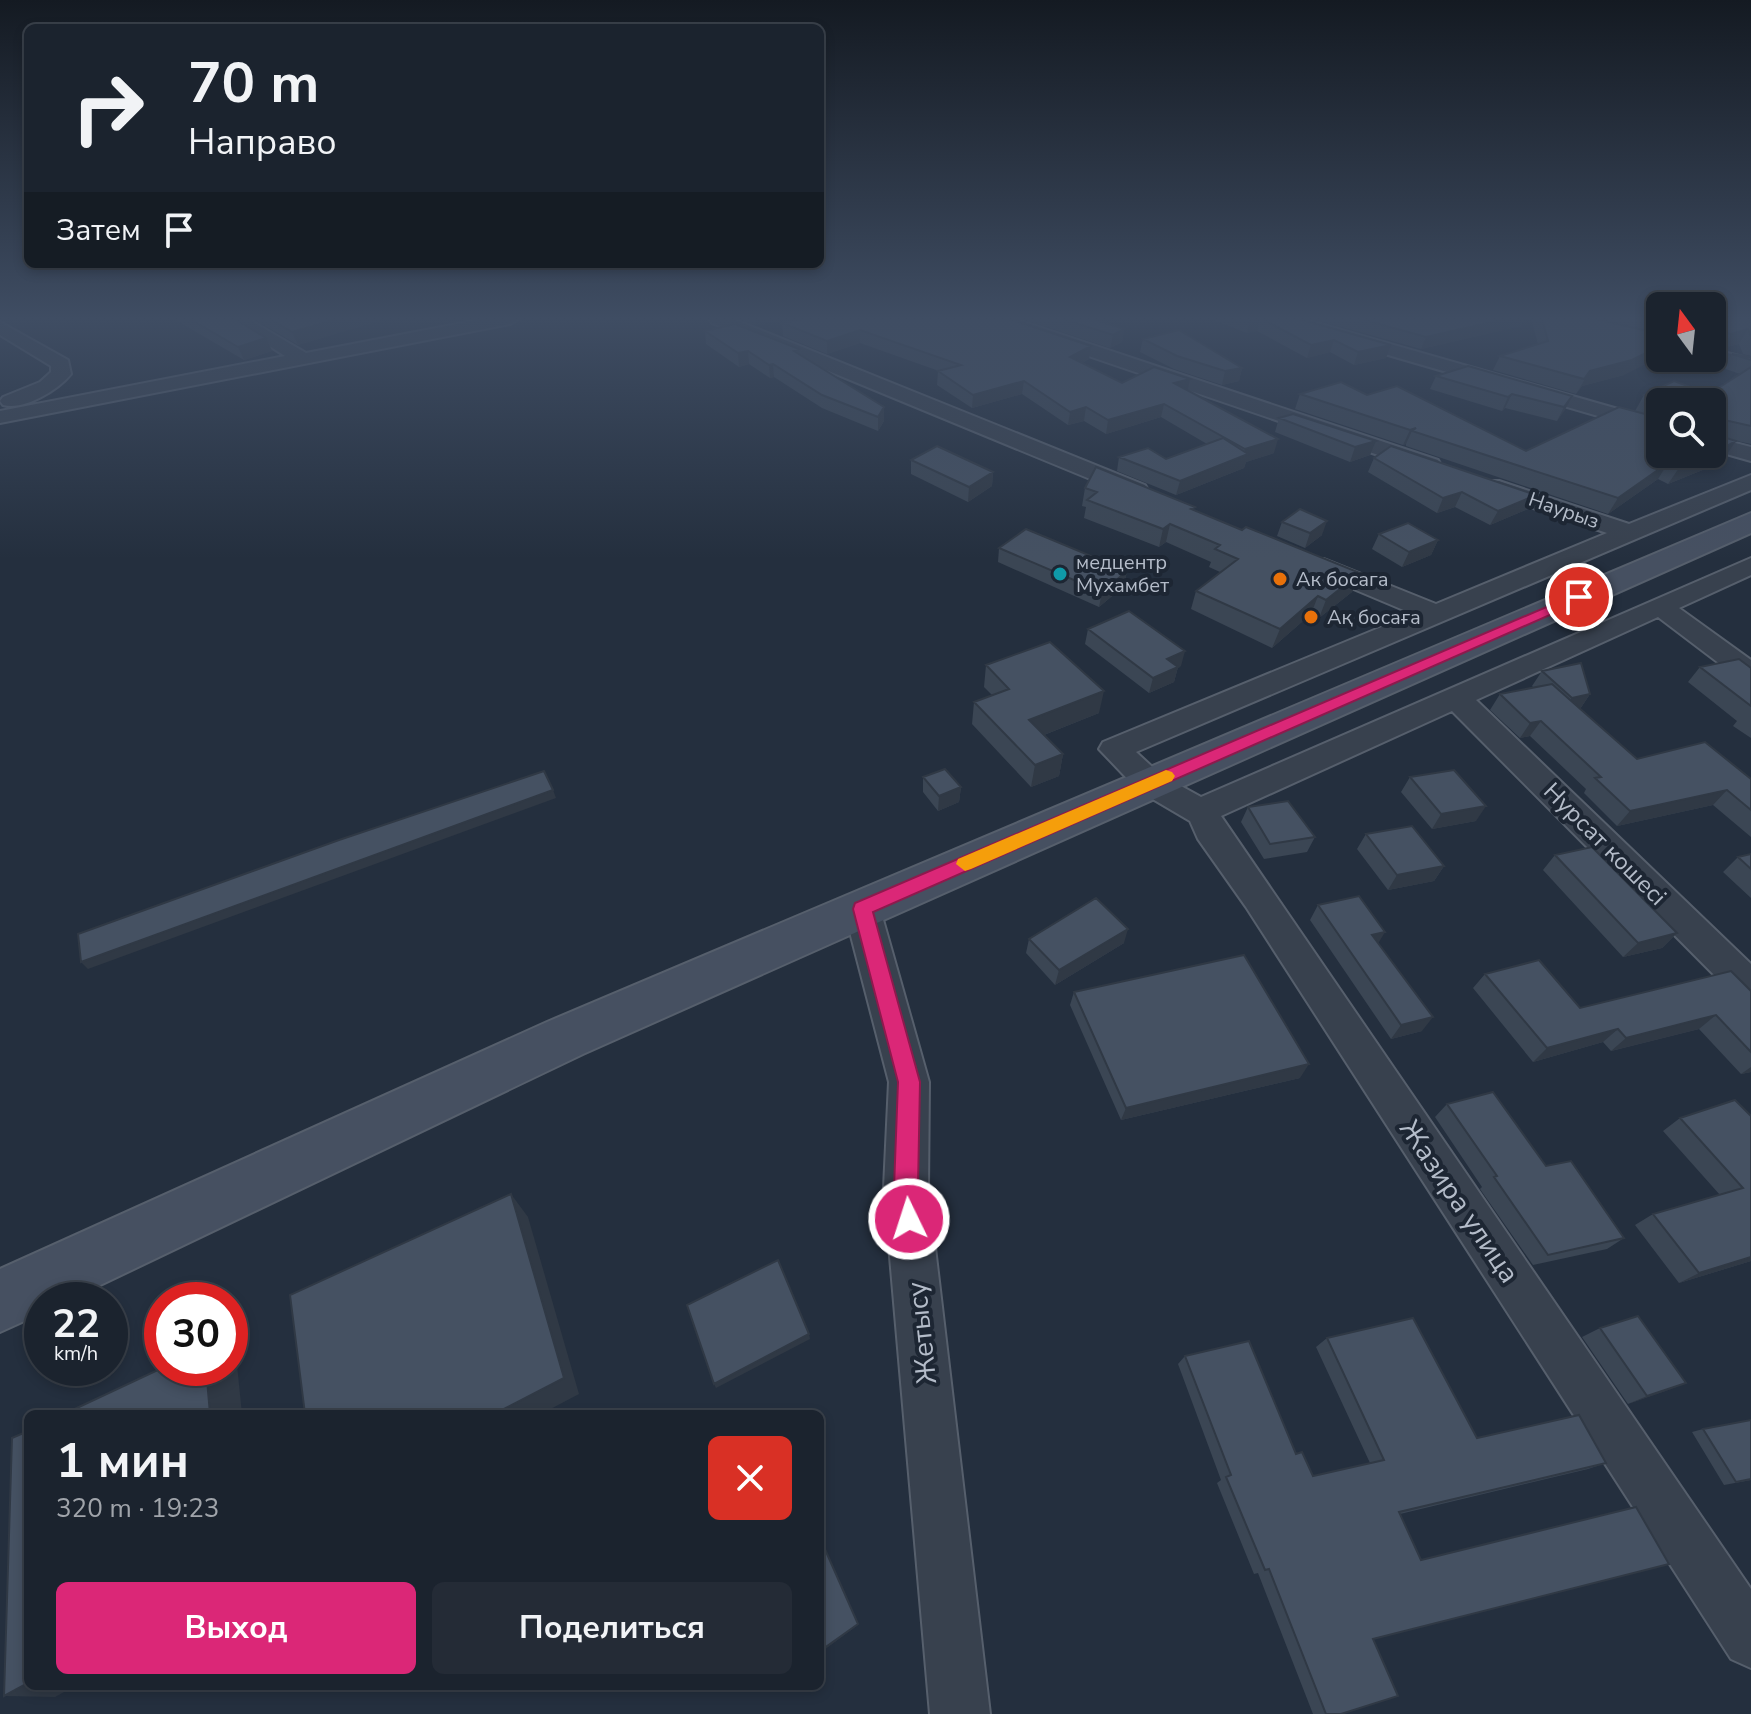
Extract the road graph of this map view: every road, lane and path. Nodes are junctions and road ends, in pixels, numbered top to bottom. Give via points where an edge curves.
1 (94, 399) edge
2 (915, 399) edge
3 (1235, 399) edge
4 (1560, 399) edge
5 (0, 417) edge
6 (1646, 424) edge
7 (1726, 447) edge
8 (1751, 454) edge
9 (1751, 482) edge
10 (1161, 500) edge
11 (1751, 522) edge
12 (1630, 533) junction
13 (1292, 554) edge
14 (1751, 566) edge
15 (1661, 607) junction
16 (1437, 614) junction
17 (1751, 674) edge
18 (1458, 699) junction
19 (1150, 783) junction
20 (1204, 814) junction
21 (862, 909) junction
22 (1751, 988) edge
23 (0, 1301) edge
24 (1751, 1639) edge
25 (960, 1714) edge

1 - 5 street
2 - 10 street
3 - 12 street, Наурыз
4 - 6 street
7 - 8 street
9 - 12 street
11 - 19 main road
12 - 16 street
13 - 16 street
14 - 15 street
15 - 17 street
15 - 18 street
16 - 19 street via 1114,749
18 - 20 street
18 - 22 street, Нурсат кошесi
19 - 20 street
19 - 21 main road
20 - 24 street, Жазира улица
21 - 23 main road via 552,1044
21 - 25 street, Жетысу via 909,1082 906,1188

